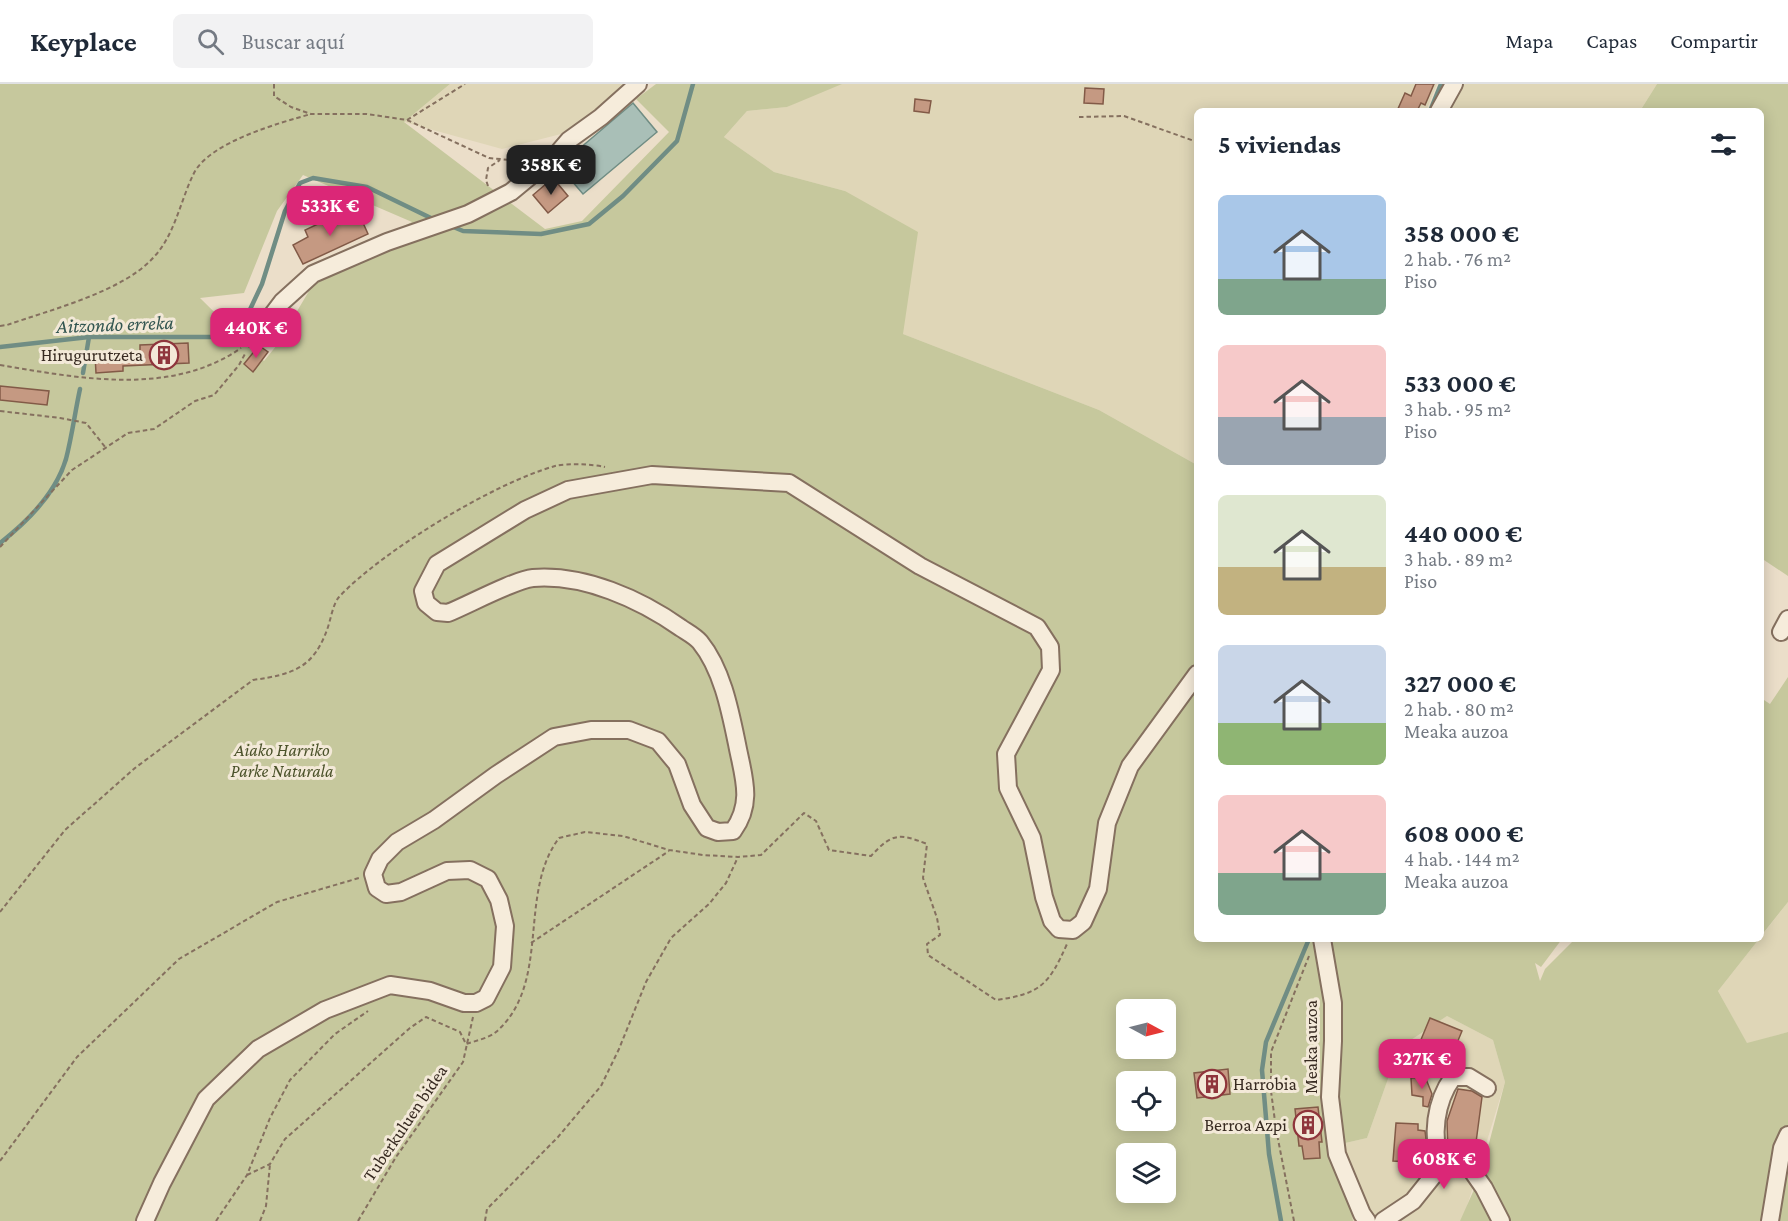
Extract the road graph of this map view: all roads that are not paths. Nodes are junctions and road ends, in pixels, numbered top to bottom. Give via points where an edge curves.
1 (638, 84) edge
2 (1454, 84) edge
3 (1441, 108) edge
4 (254, 339) road end
5 (1194, 678) edge
6 (1323, 942) edge
7 (1486, 1088) dead end
8 (1788, 1135) edge
9 (1441, 1166) junction
10 (146, 1221) edge
11 (1367, 1221) edge
12 (1383, 1221) edge
13 (1501, 1221) edge
14 (1770, 1221) edge

1 - 4 street via 569,140 530,178 489,204 313,274 282,302
2 - 3 street
5 - 10 street via 1130,766 1107,823 1098,889 1083,922 1073,930 1059,929 1052,921 1032,838 1008,788 1006,754 1051,670 1050,647 1037,627 921,566 789,483 652,475 568,490 525,510 437,564 423,591 426,603 437,612 448,613 531,578 564,579 592,584 658,612 699,641 717,672 732,720 746,792 743,817 733,831 707,828 677,764 658,741 629,730 591,730 554,737 496,775 397,842 380,859 373,874 377,888 386,894 401,892 447,871 470,870 488,879 499,900 505,926 502,967 486,998 464,1003 430,991 390,985 325,1010 258,1049 206,1099
6 - 11 street, Meaka auzoa via 1333,1003 1330,1097 1337,1154
7 - 9 street via 1468,1077 1453,1077 1444,1089 1435,1148
8 - 14 street via 1782,1148
9 - 12 street via 1413,1201
9 - 13 street via 1452,1163 1470,1167

